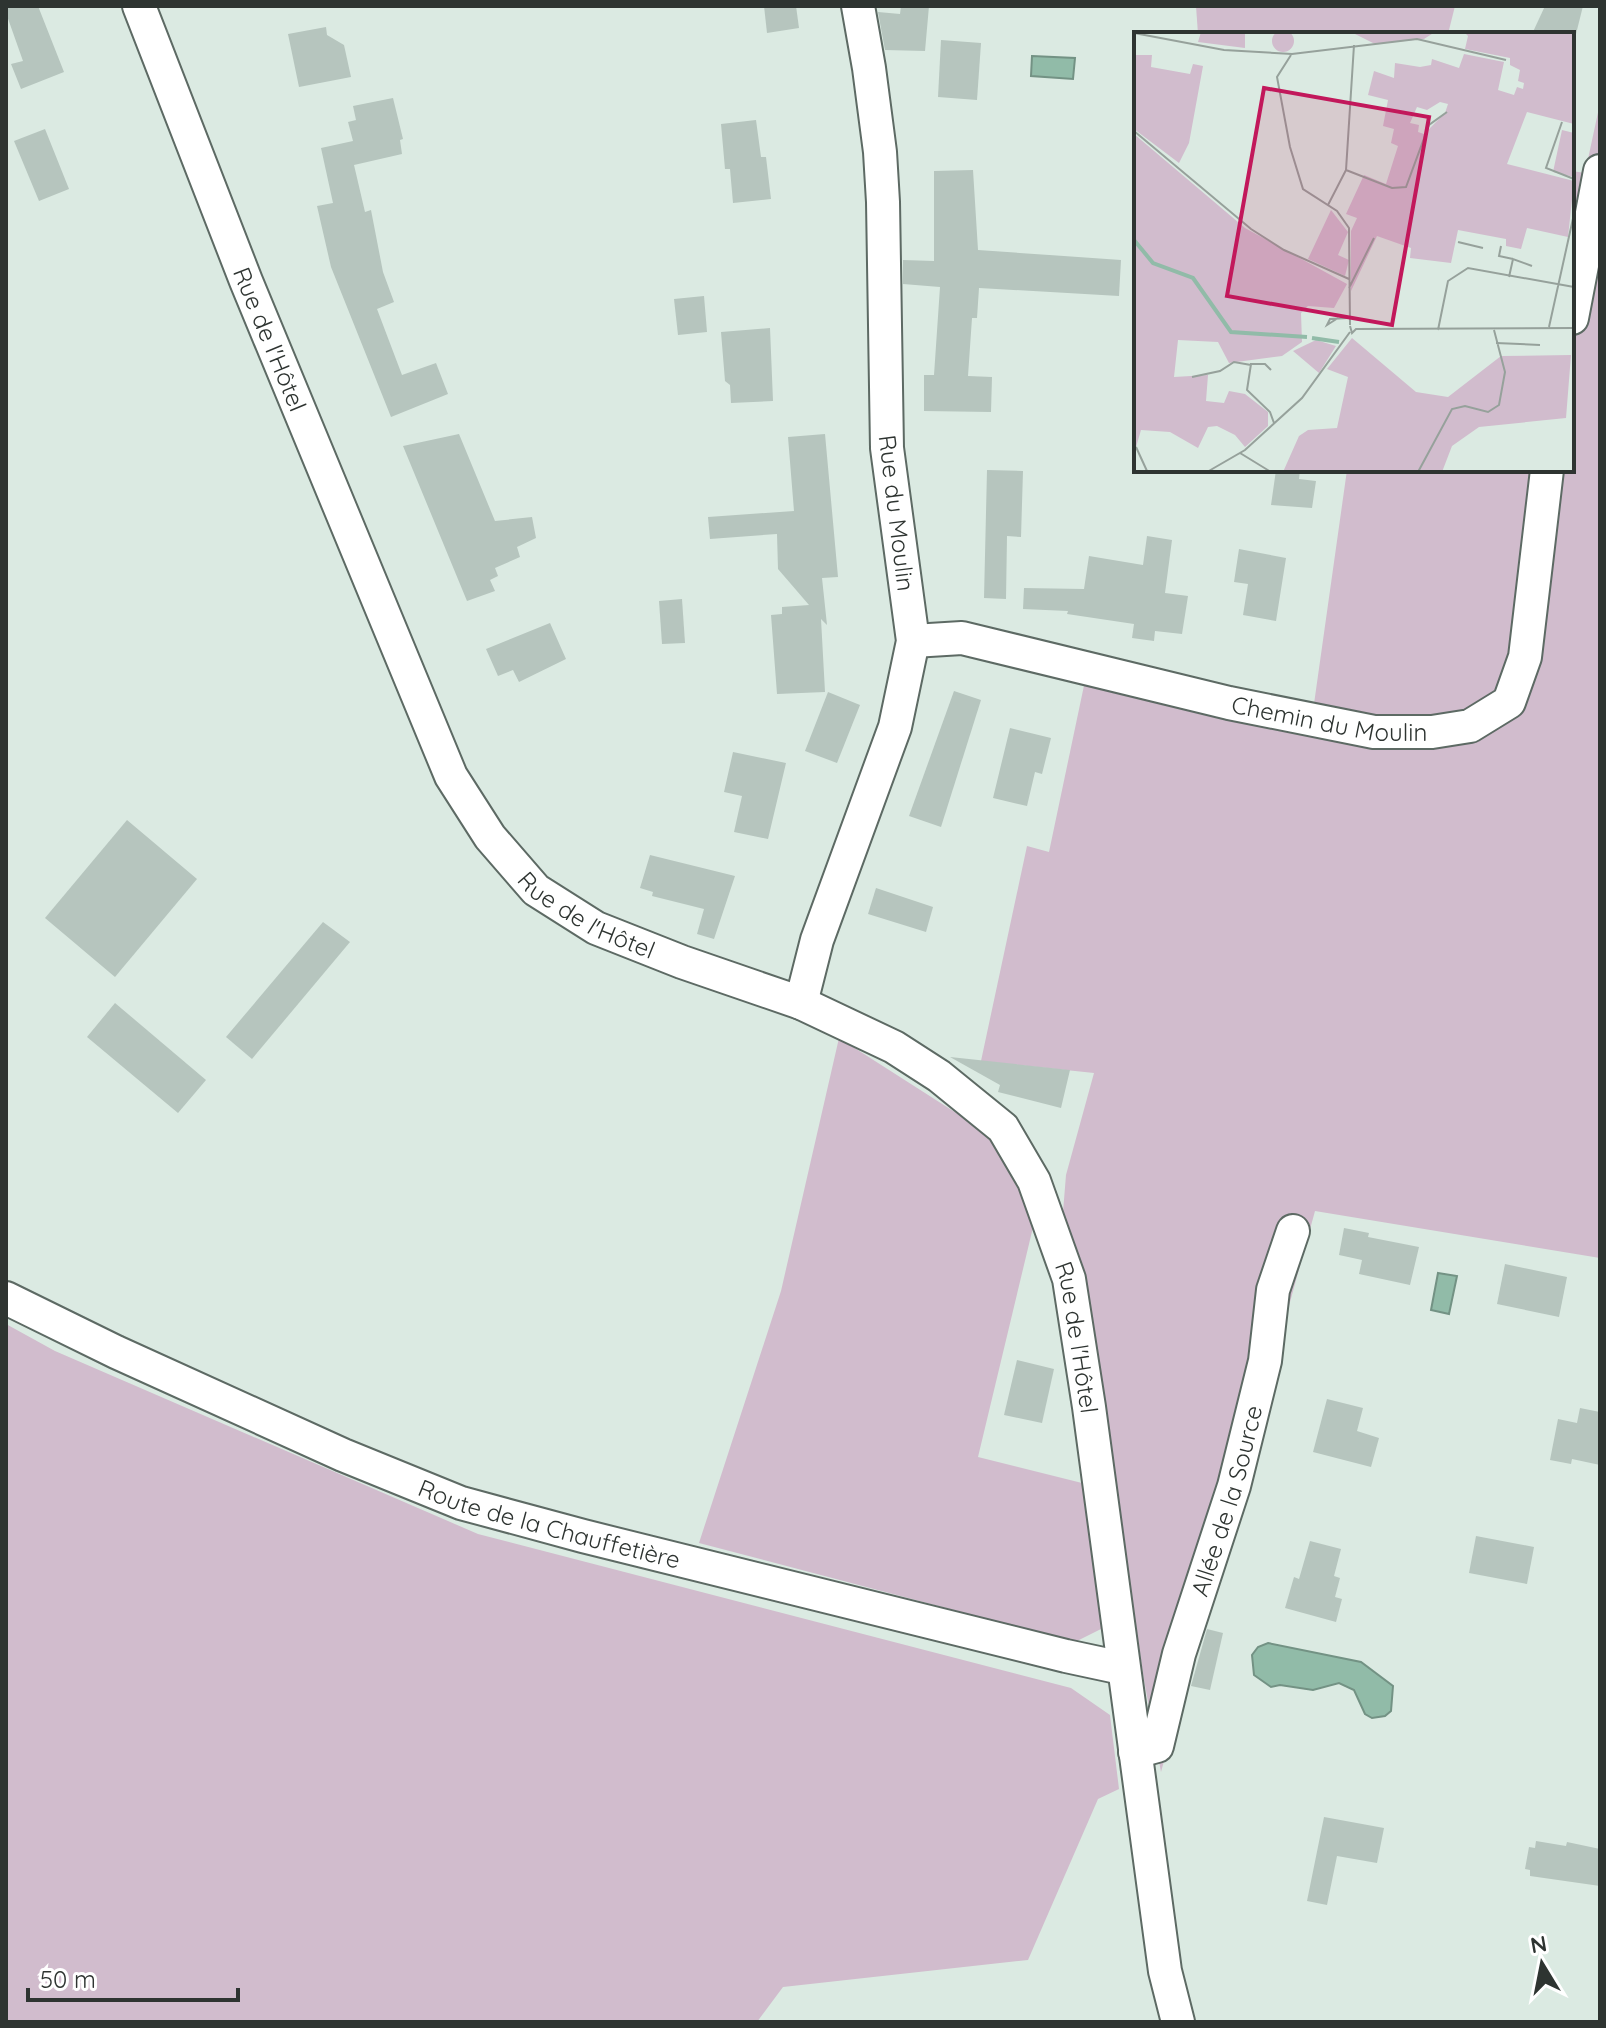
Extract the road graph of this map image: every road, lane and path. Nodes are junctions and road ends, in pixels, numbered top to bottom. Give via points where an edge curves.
1 (139, 6) edge
2 (858, 6) edge
3 (1600, 171) edge
4 (1574, 308) edge
5 (1547, 472) edge
6 (913, 641) junction
7 (801, 1003) junction
8 (1293, 1231) dead end
9 (6, 1298) edge
10 (1122, 1668) junction
11 (1135, 1752) junction
12 (1178, 2022) edge

1 - 7 street, Rue de l'Hôtel via 246,281 451,776 490,837 536,890 596,928
2 - 6 street, Rue du Moulin via 880,152 887,448
3 - 4 street
5 - 6 street, Chemin du Moulin via 1525,657 1509,702 1470,726 1374,732 962,638
6 - 7 street, Rue du Moulin via 895,727 817,940
7 - 10 street, Rue de l'Hôtel via 894,1047 939,1076 1003,1128 1034,1181 1069,1279
8 - 11 street, Allée de la Source via 1273,1290 1265,1361 1234,1486 1179,1654 1157,1746
9 - 10 street, Route de la Chauffetière via 343,1455 461,1503
10 - 11 street, Rue de l'Hôtel
11 - 12 street, Rue de l'Hôtel via 1165,1971

